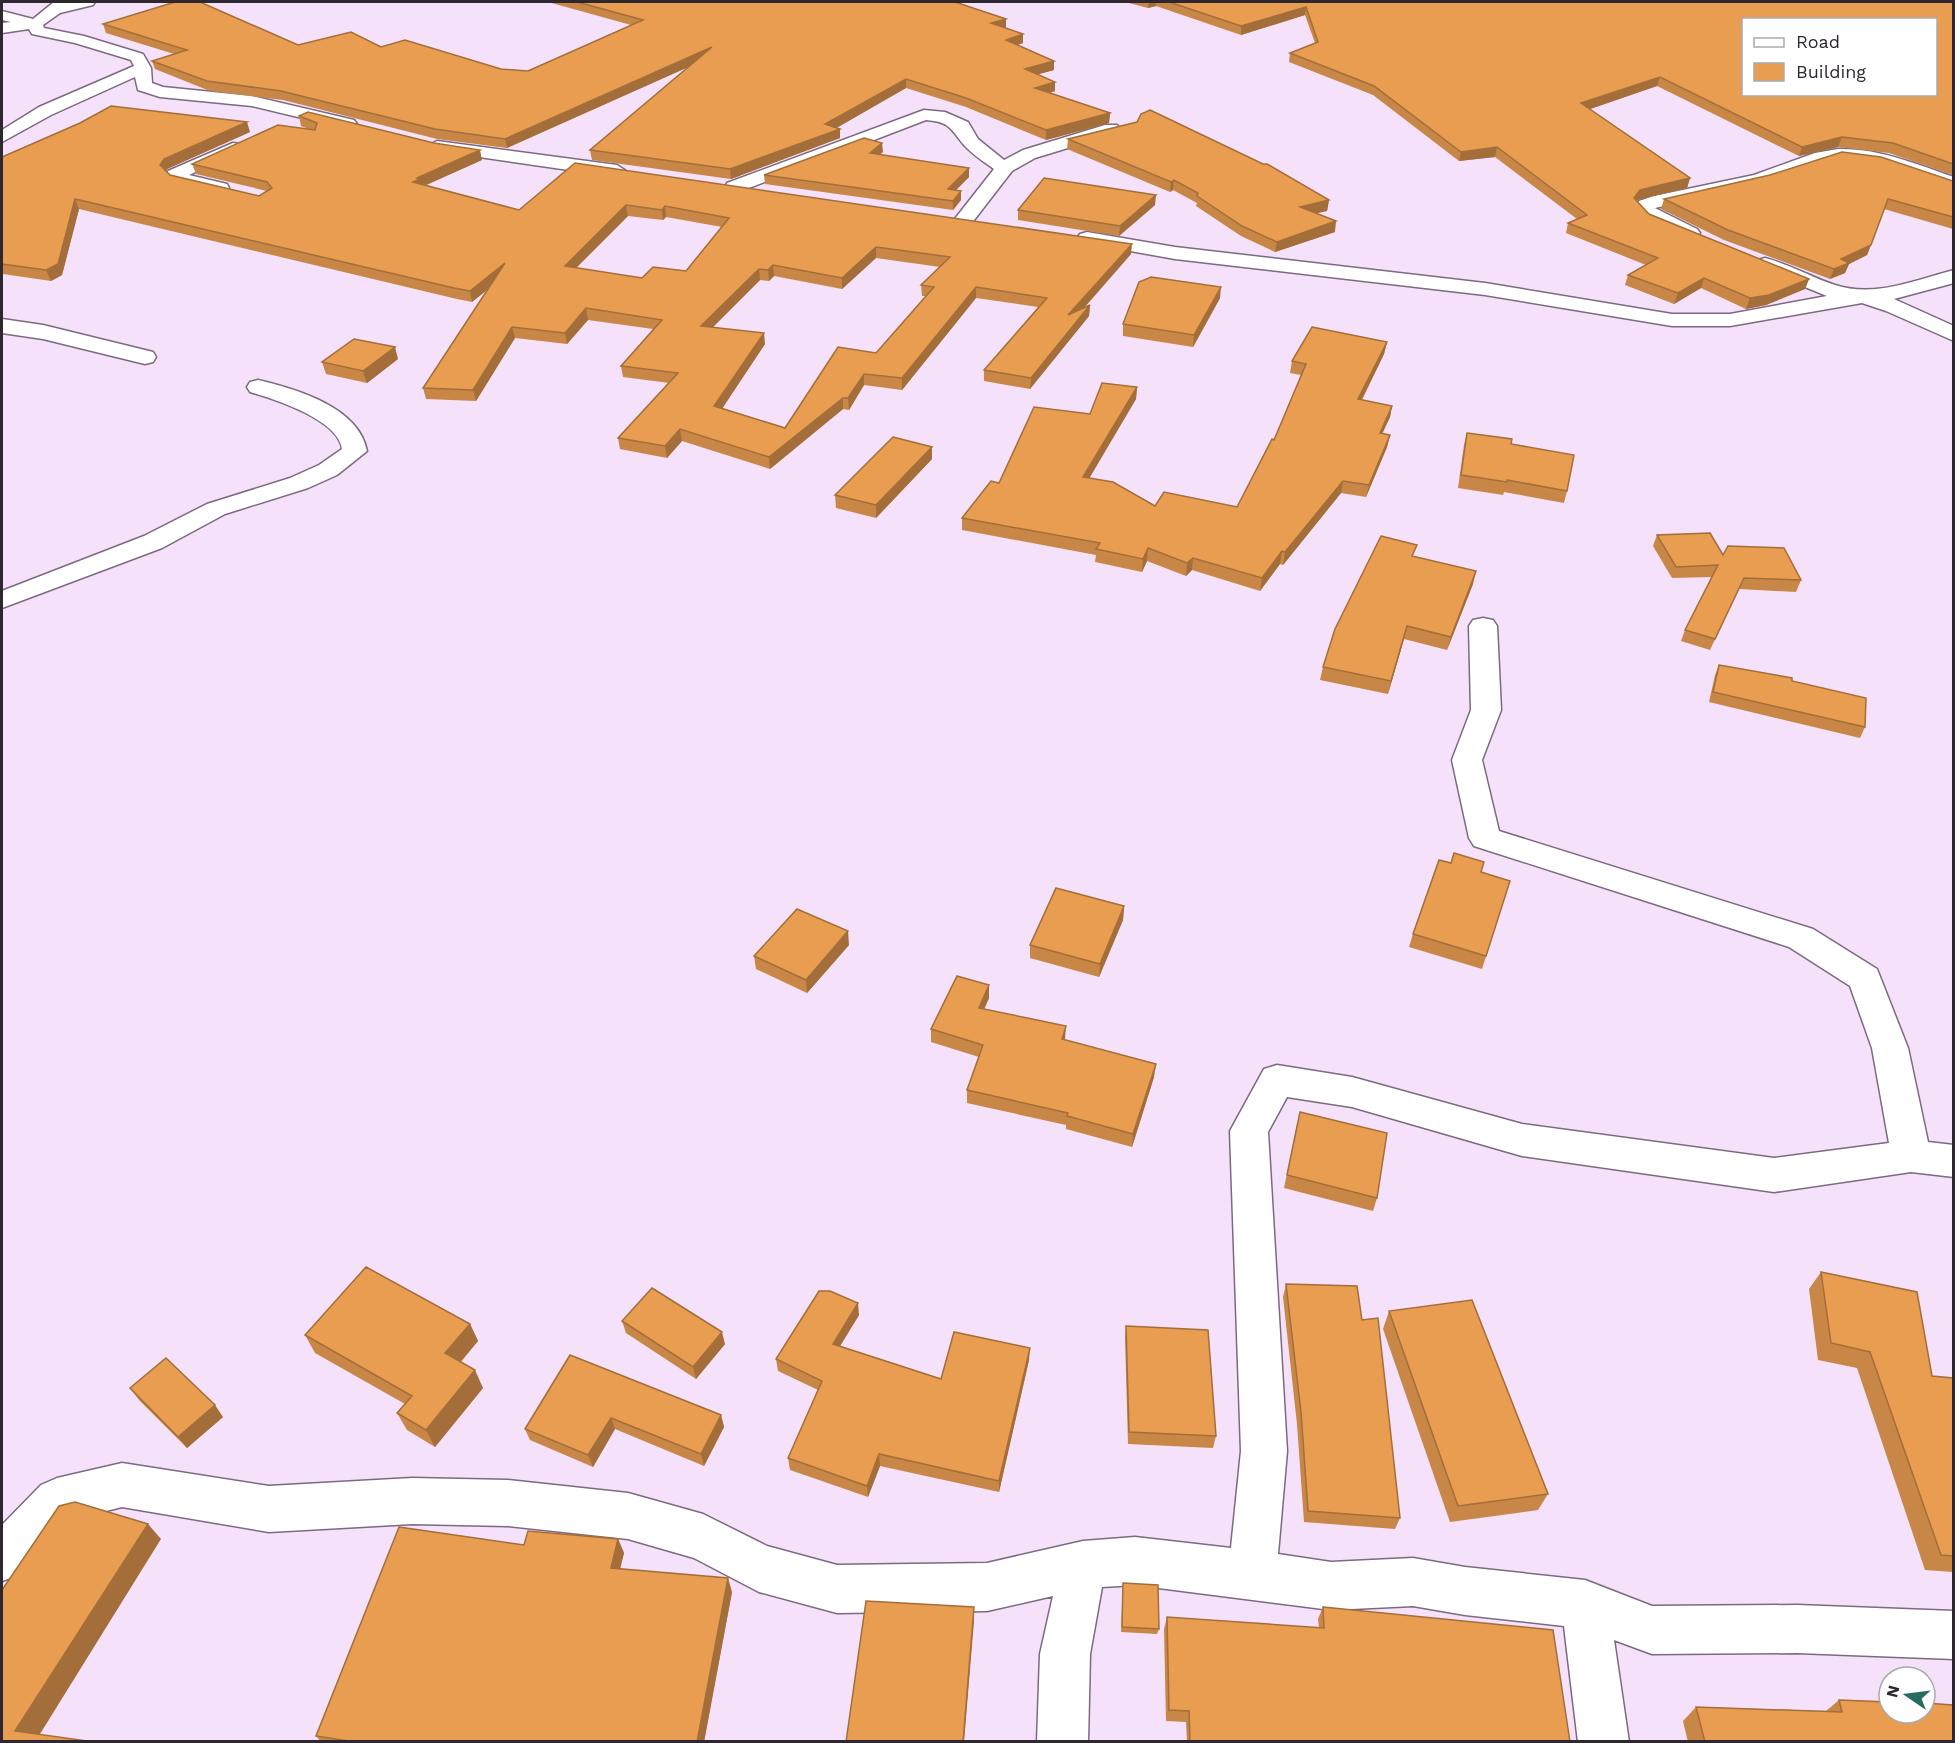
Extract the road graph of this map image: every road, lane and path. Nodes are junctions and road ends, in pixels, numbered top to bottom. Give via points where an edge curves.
1 (88, 2) edge
2 (58, 6) edge
3 (2, 15) edge
4 (35, 24) junction
5 (2, 28) edge
6 (143, 68) junction
7 (308, 114) junction
8 (1130, 125) edge
9 (278, 128) edge
10 (369, 130) edge
11 (2, 137) edge
12 (414, 140) edge
13 (247, 142) edge
14 (1003, 168) junction
15 (631, 173) edge
16 (1953, 184) edge
17 (242, 193) edge
18 (776, 193) edge
19 (987, 223) edge
20 (1066, 235) edge
21 (1705, 240) edge
22 (1748, 257) edge
23 (1953, 276) edge
24 (1863, 297) junction
25 (2, 326) edge
26 (1953, 335) edge
27 (145, 357) dead end
28 (258, 387) dead end
29 (2, 600) edge
30 (1483, 626) dead end
31 (1911, 1156) junction
32 (1953, 1161) edge
33 (2, 1558) edge
34 (1083, 1565) junction
35 (1252, 1574) junction
36 (1585, 1604) junction
37 (1953, 1635) edge
38 (1062, 1742) edge
39 (1604, 1742) edge

1 - 2 street
2 - 4 street
3 - 4 street
4 - 5 street
4 - 6 street via 45,34 78,39 137,57
6 - 7 street via 144,86 160,92 252,101
6 - 11 street via 45,111
7 - 9 street
7 - 10 street
8 - 14 street via 1057,144
12 - 15 street
13 - 17 street via 175,175
14 - 18 street via 971,142 962,126 939,116 924,115 724,185
14 - 19 street via 1002,174 955,219
16 - 21 street via 1899,165 1838,154 1772,175 1660,200 1643,208 1655,218
20 - 24 street via 1176,253 1485,289 1672,320 1730,320
22 - 24 street via 1832,291
23 - 24 street via 1890,294
24 - 26 street via 1894,306
25 - 27 street
28 - 29 street via 334,421 352,438 355,451 328,470 299,483 216,509 153,542
30 - 31 street via 1486,710 1467,760 1485,838 1801,938 1865,978 1890,1048
31 - 32 street
31 - 35 street via 1774,1175 1522,1140 1352,1092 1277,1080 1250,1131 1264,1451
33 - 34 street via 57,1502 122,1485 269,1509 412,1501 508,1503 628,1516 703,1537 759,1568 837,1589 987,1587
34 - 35 street via 1136,1561
34 - 38 street via 1065,1654
35 - 36 street via 1331,1586 1413,1582
36 - 37 street via 1652,1630 1797,1629
36 - 39 street

